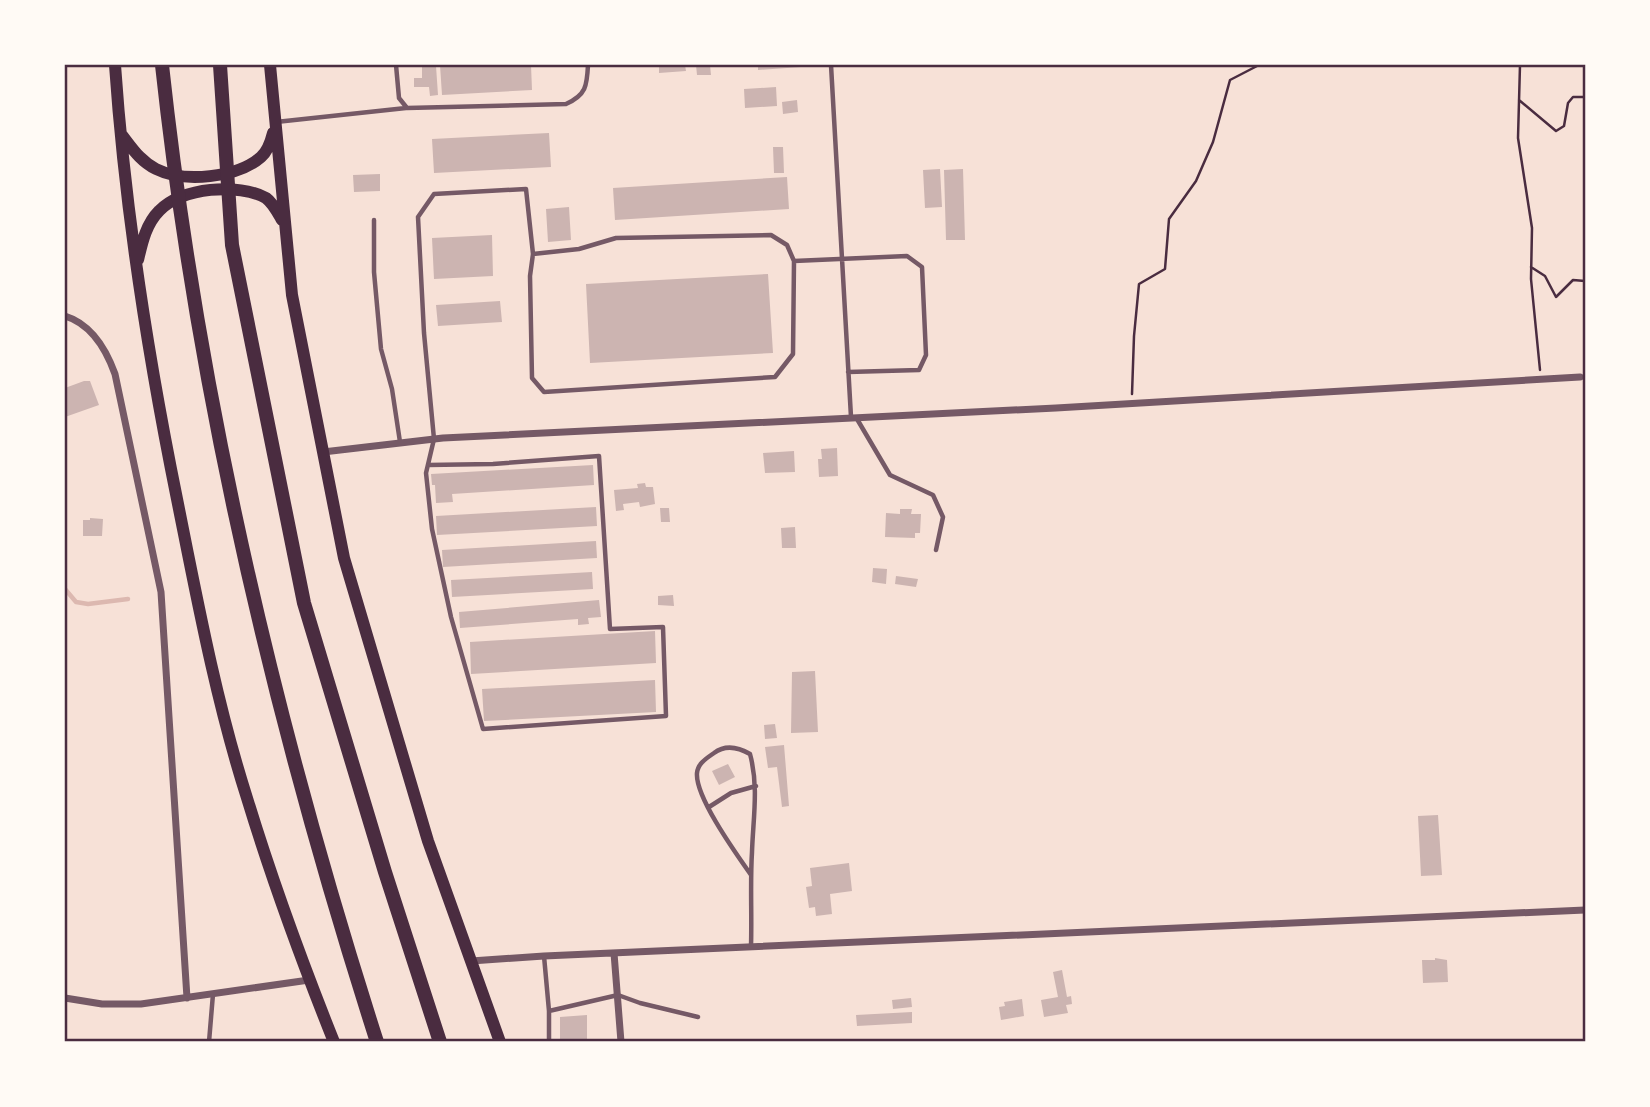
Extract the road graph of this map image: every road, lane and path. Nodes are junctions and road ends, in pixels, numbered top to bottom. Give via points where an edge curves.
1 (115, 65) edge
2 (162, 65) edge
3 (220, 65) edge
4 (270, 65) edge
5 (396, 65) edge
6 (588, 65) edge
7 (831, 65) edge
8 (1259, 65) edge
9 (1520, 65) edge
10 (1585, 97) edge
11 (1519, 100) junction
12 (407, 108) junction
13 (276, 122) junction
14 (120, 132) junction
15 (374, 220) dead end
16 (285, 223) junction
17 (533, 254) junction
18 (842, 259) junction
19 (794, 261) junction
20 (136, 267) junction
21 (1531, 267) junction
22 (1585, 281) edge
23 (65, 316) edge
24 (848, 372) junction
25 (1580, 377) dead end
26 (1542, 380) junction
27 (1132, 404) junction
28 (854, 418) junction
29 (434, 439) junction
30 (400, 443) junction
31 (323, 452) junction
32 (428, 465) junction
33 (936, 550) dead end
34 (756, 786) junction
35 (709, 807) junction
36 (751, 875) junction
37 (1585, 911) edge
38 (751, 947) junction
39 (614, 953) junction
40 (544, 956) junction
41 (470, 961) junction
42 (309, 980) junction
43 (213, 994) junction
44 (618, 995) junction
45 (65, 998) edge
46 (187, 998) junction
47 (549, 1011) junction
48 (698, 1017) dead end
49 (209, 1042) edge
50 (334, 1042) edge
51 (377, 1042) edge
52 (440, 1042) edge
53 (500, 1042) edge
54 (548, 1042) edge
55 (621, 1042) edge

1 - 14 main road
2 - 51 highway via 196,308 261,633 332,900
3 - 52 highway via 232,245 304,603
4 - 13 main road
5 - 12 lane via 398,98
6 - 12 lane via 587,83 579,98 566,104
7 - 18 lane
8 - 27 path via 1230,80 1213,142 1196,181 1168,219 1165,269 1139,284
9 - 11 path
10 - 11 path via 1573,97 1564,126 1556,131
11 - 21 path via 1518,138 1532,228
12 - 13 lane
13 - 14 main road via 270,145 261,157 237,170 191,178 159,171 142,161
13 - 16 main road
14 - 20 main road
15 - 30 lane via 381,349
16 - 20 main road via 267,199 237,189 187,194 161,208 152,219
16 - 31 main road via 292,295
17 - 19 lane via 579,249 617,237 771,235 787,245
17 - 19 lane via 532,378 544,392 775,377 793,354
17 - 29 lane via 526,189 434,194 418,217
18 - 19 lane
18 - 24 lane
18 - 24 lane via 907,256 922,267 926,355 919,370
20 - 42 main road via 155,394 217,686 246,797
21 - 22 path via 1545,276 1556,297 1573,280
21 - 26 path
23 - 46 street via 90,331 115,374 161,592
24 - 28 lane
25 - 26 street
26 - 27 street
27 - 28 street
28 - 29 street
28 - 33 lane via 890,475 933,495 943,517
29 - 30 street
29 - 32 lane
30 - 31 street
31 - 41 main road via 344,558 428,841
32 - 32 lane via 432,528 483,729 666,716 663,627 610,629 599,456
34 - 35 lane via 731,793
34 - 35 lane via 750,754 738,747 720,748 701,763 697,773
34 - 36 lane
35 - 36 lane
36 - 38 lane
37 - 38 street
38 - 39 street
39 - 40 street
39 - 44 street
40 - 41 street
40 - 47 lane
41 - 53 main road
42 - 43 street
42 - 50 main road
43 - 46 street
43 - 49 lane
44 - 47 lane
44 - 48 lane
44 - 55 street
45 - 46 street via 102,1004
47 - 54 lane

